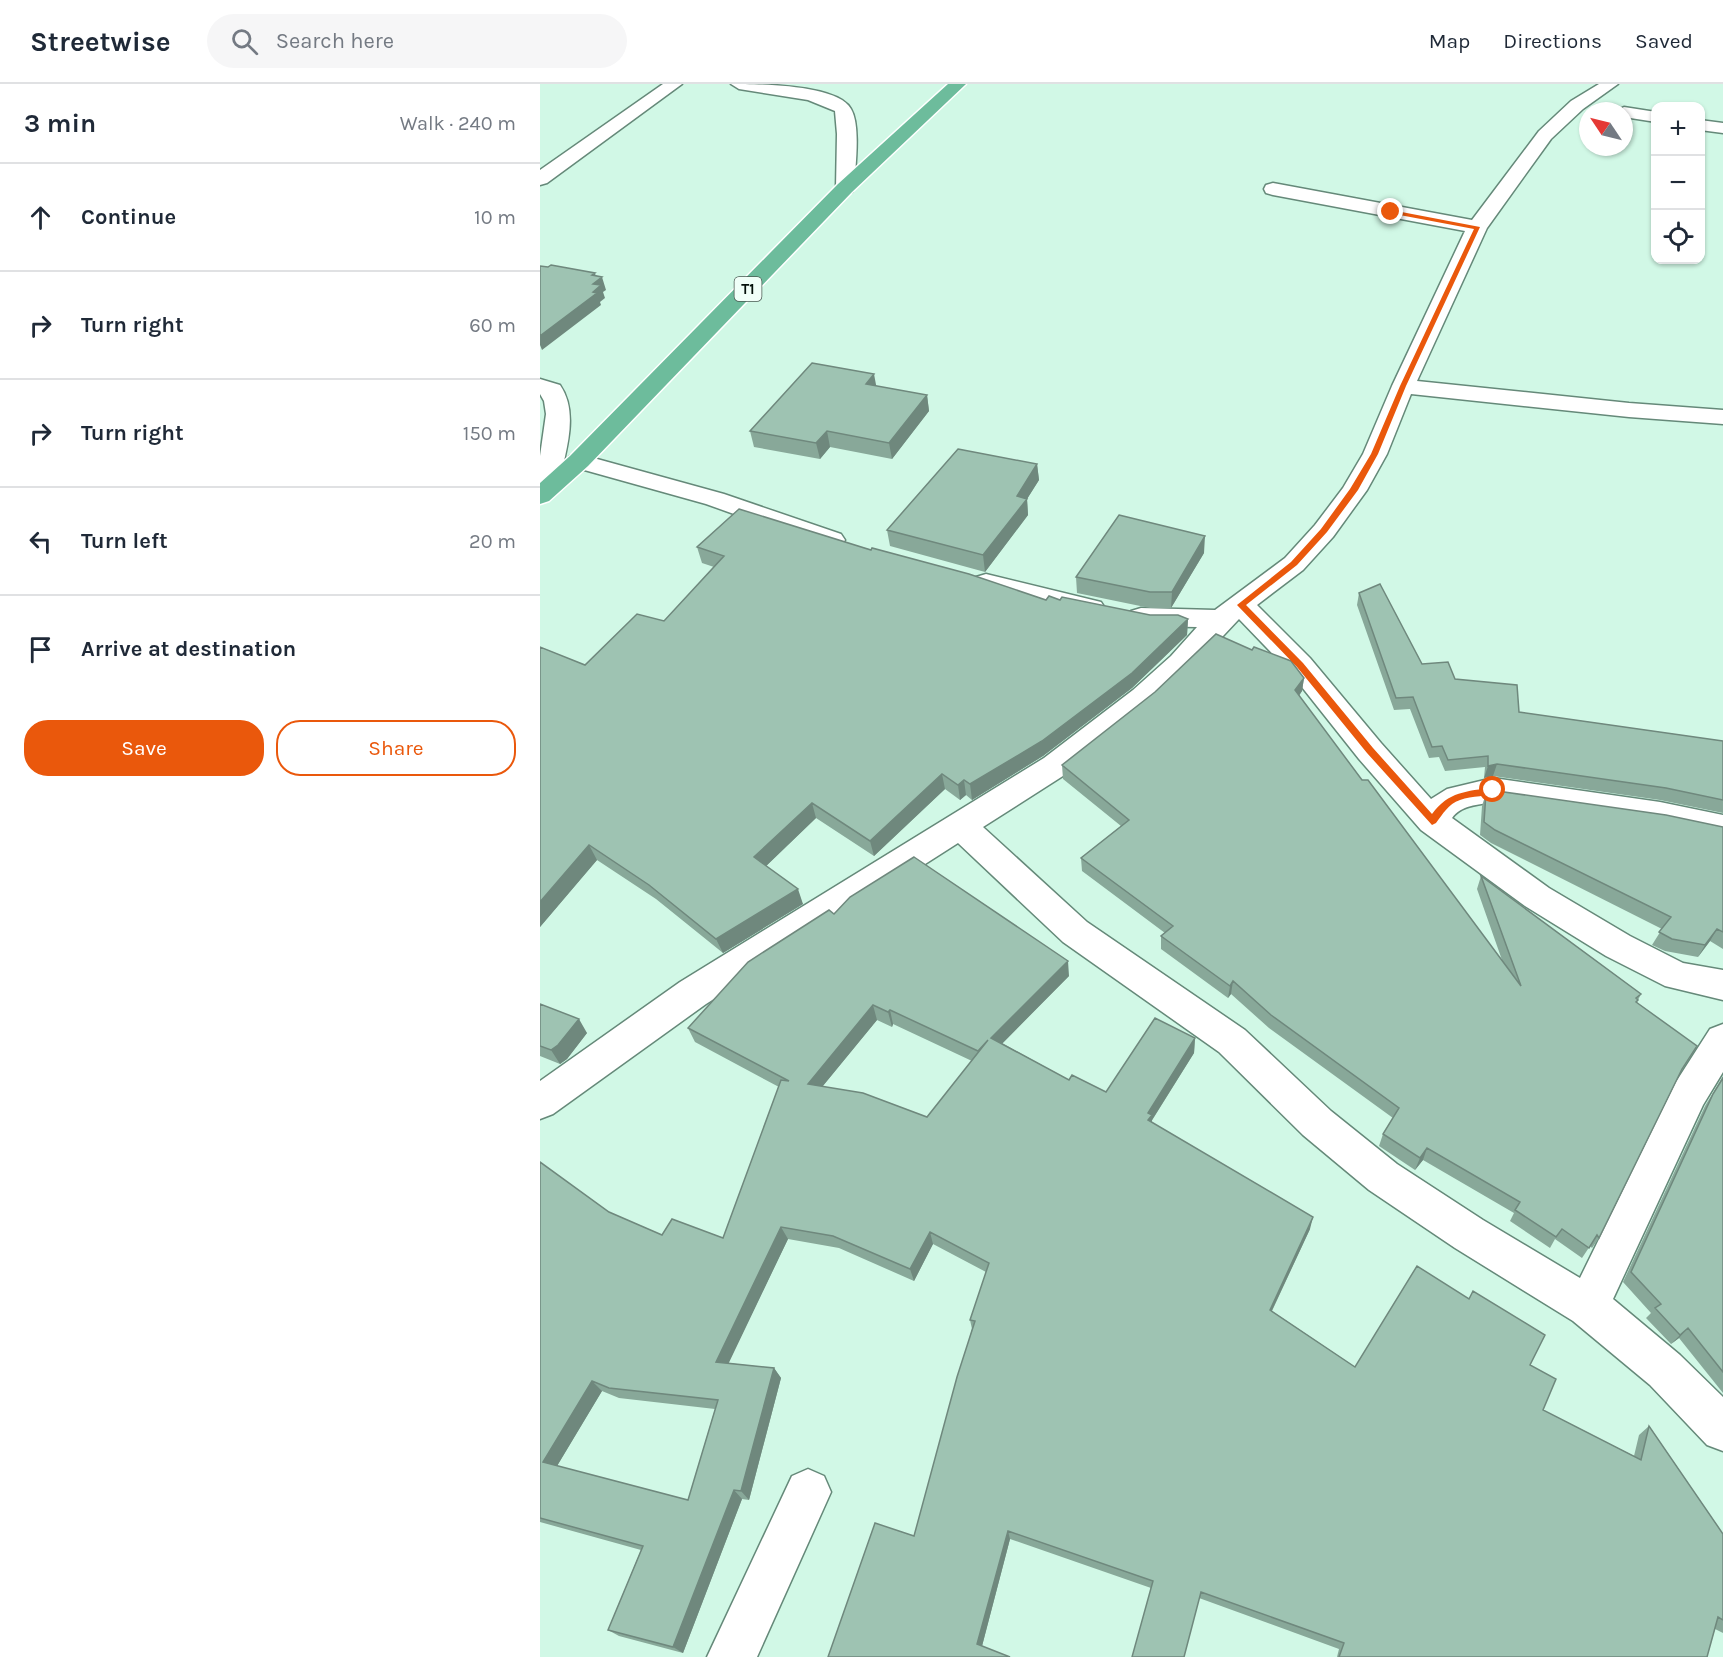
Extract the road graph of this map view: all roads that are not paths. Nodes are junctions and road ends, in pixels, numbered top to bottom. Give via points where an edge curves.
1 (675, 84) edge
2 (739, 84) edge
3 (958, 84) edge
4 (1610, 84) edge
5 (1577, 105) joint
6 (1633, 113) edge
7 (1651, 116) edge
8 (1705, 125) edge
9 (1723, 128) edge
10 (540, 179) edge
11 (845, 188) junction
12 (1273, 189) dead end
13 (1477, 227) junction
14 (540, 386) edge
15 (1403, 386) junction
16 (1723, 417) edge
17 (579, 461) junction
18 (542, 494) edge
19 (854, 547) edge
20 (966, 578) edge
21 (1231, 612) junction
22 (1432, 821) junction
23 (960, 825) junction
24 (1723, 827) edge
25 (1723, 985) edge
26 (1723, 1040) edge
27 (540, 1102) edge
28 (1588, 1306) junction
29 (1723, 1429) edge
30 (808, 1492) dead end
31 (732, 1657) edge

1 - 10 street
2 - 11 street via 814,96 834,102 843,110
3 - 11 highway, T1
4 - 5 street
5 - 13 street via 1545,135
6 - 7 street
8 - 9 street
11 - 17 highway, T1
12 - 13 street
13 - 15 street
14 - 18 street via 552,390 557,401 557,423
15 - 16 street
15 - 21 street via 1375,454 1324,531 1294,564
17 - 18 highway, T1
17 - 19 street via 714,499
20 - 21 street via 1150,618
21 - 22 street via 1300,665
21 - 23 street via 1181,663 1102,731 1055,766
22 - 24 street via 1445,804 1458,796 1493,790
22 - 25 street via 1538,897 1618,946 1677,976
23 - 27 street via 693,993
23 - 28 street via 1075,933 1232,1041 1317,1123 1383,1177
26 - 28 street via 1689,1094
28 - 29 street via 1665,1371
30 - 31 street

